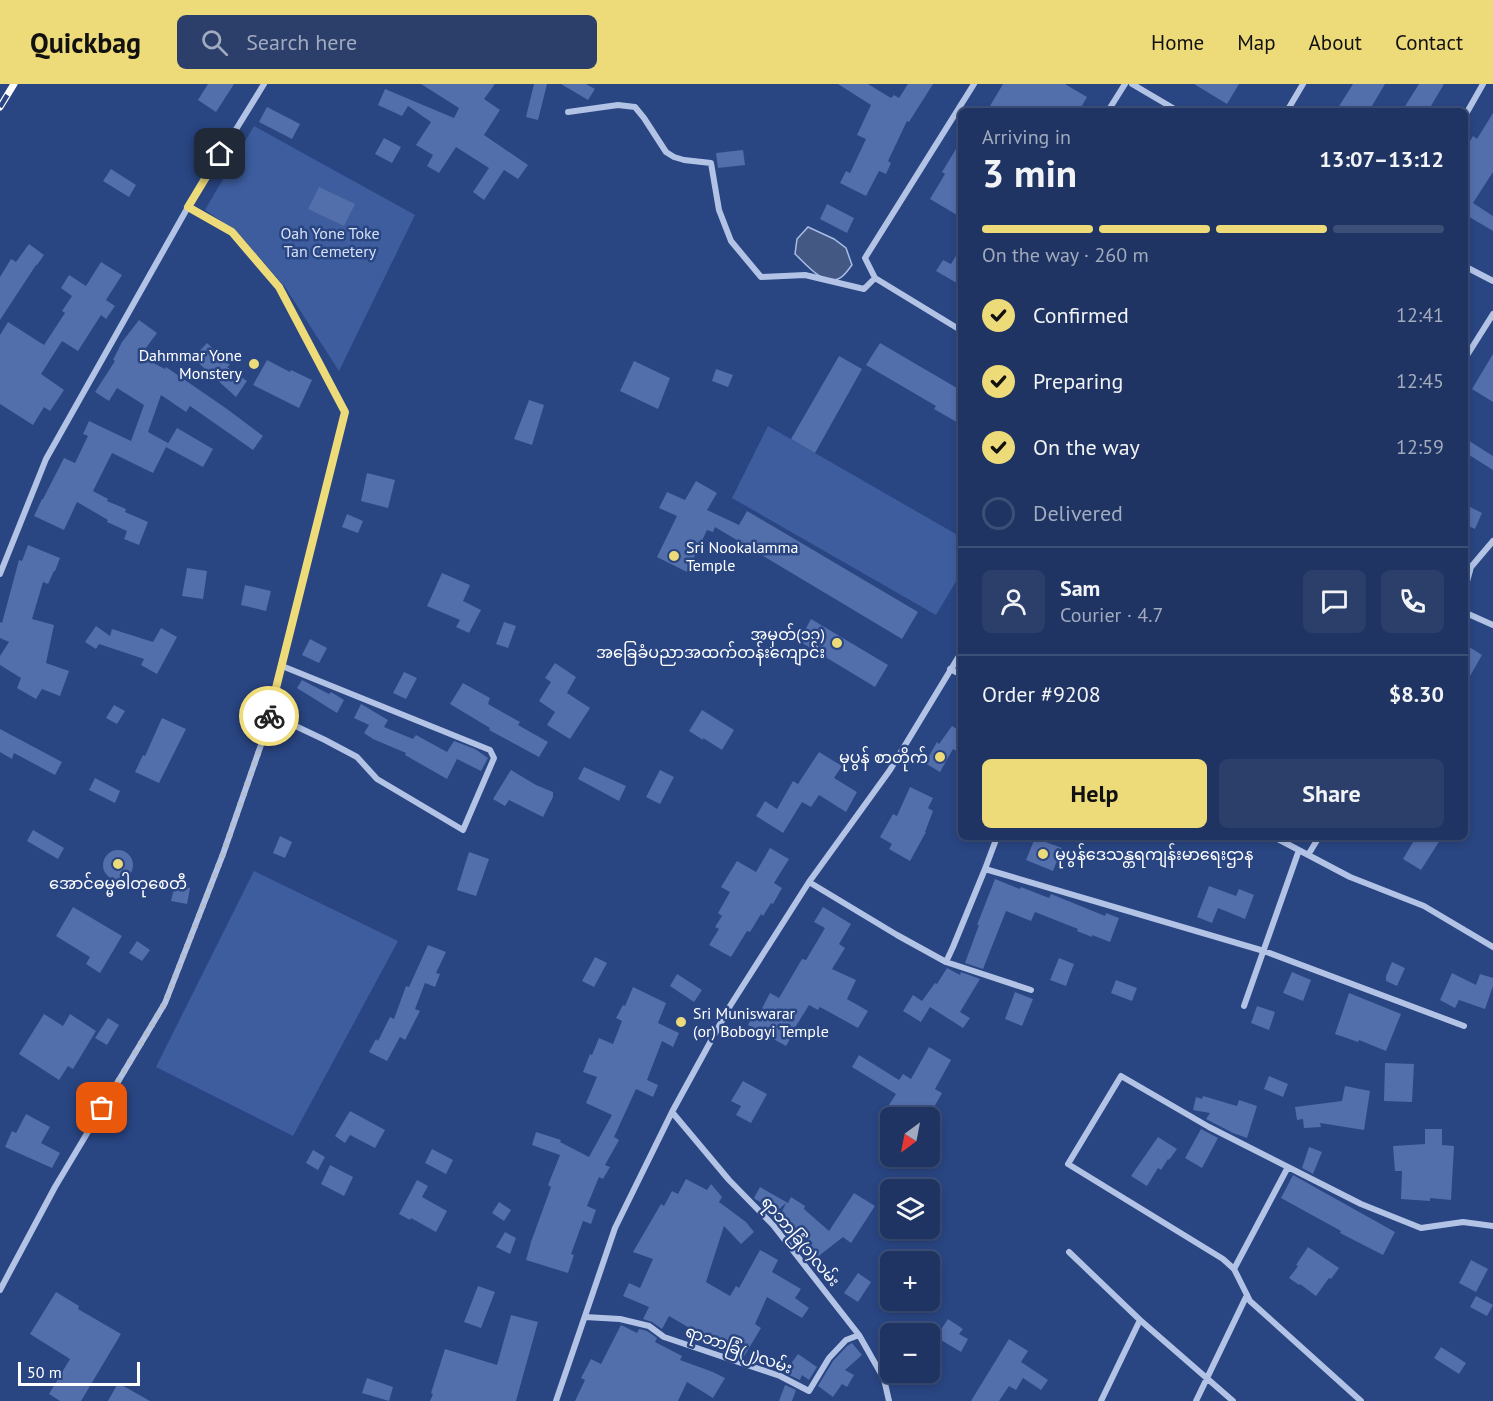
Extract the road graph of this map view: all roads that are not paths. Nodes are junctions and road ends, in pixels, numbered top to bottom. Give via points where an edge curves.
1 (264, 84) edge
2 (974, 84) edge
3 (1125, 84) edge
4 (1132, 84) edge
5 (1303, 84) edge
6 (1483, 84) edge
7 (959, 108) edge
8 (1110, 108) edge
9 (1173, 108) edge
10 (1289, 108) edge
11 (958, 110) edge
12 (1468, 110) edge
13 (568, 112) dead end
14 (188, 207) junction
15 (1468, 268) edge
16 (875, 278) junction
17 (1493, 281) edge
18 (1493, 314) edge
19 (958, 329) edge
20 (1468, 354) edge
21 (1493, 541) edge
22 (0, 574) edge
23 (1468, 578) edge
24 (1468, 614) edge
25 (1493, 626) edge
26 (958, 657) edge
27 (282, 666) junction
28 (950, 669) junction
29 (958, 673) edge
30 (270, 714) junction
31 (996, 840) edge
32 (1280, 840) edge
33 (1317, 840) edge
34 (1299, 850) junction
35 (1308, 855) junction
36 (985, 869) junction
37 (809, 882) junction
38 (1493, 947) edge
39 (1264, 951) junction
40 (946, 962) junction
41 (1031, 990) dead end
42 (1244, 1006) dead end
43 (1464, 1026) dead end
44 (672, 1112) junction
45 (1288, 1167) junction
46 (1493, 1226) edge
47 (1069, 1252) dead end
48 (1234, 1269) junction
49 (0, 1290) edge
50 (1247, 1295) junction
51 (585, 1317) junction
52 (1140, 1320) junction
53 (859, 1335) junction
54 (1208, 1378) junction
55 (556, 1401) edge
56 (889, 1401) edge
57 (1101, 1401) edge
58 (1196, 1401) edge
59 (1233, 1401) edge
60 (1361, 1401) edge

1 - 14 street
2 - 7 street
3 - 8 street
4 - 9 street
5 - 10 street
6 - 12 street
11 - 16 street via 865,258
13 - 16 street via 618,105 635,107 666,152 684,160 711,163 719,210 731,241 761,277 805,275 864,290
14 - 22 street via 46,459
14 - 27 street via 232,232 279,287 345,412
15 - 17 street
16 - 19 street
18 - 20 street
21 - 23 street via 1471,567
24 - 25 street
26 - 28 street
27 - 30 street
27 - 30 street via 490,750 494,758 463,830 377,779 357,757
28 - 29 street
28 - 37 street via 890,770
30 - 49 street via 223,854 165,1003 55,1187
31 - 36 street
32 - 34 street
33 - 35 street
34 - 35 street
34 - 39 street
35 - 38 street via 1350,877 1424,906
36 - 39 street
36 - 40 street
37 - 40 street
37 - 44 street via 730,1006
39 - 42 street
39 - 43 street
40 - 41 street
44 - 51 street via 615,1228
44 - 53 street, ရာဘာခြံ(၁)လမ်း via 773,1225
45 - 46 street via 1361,1204 1421,1228 1463,1222
45 - 48 street
45 - 48 street via 1121,1076 1068,1164
47 - 52 street
48 - 50 street
50 - 54 street
50 - 60 street
51 - 53 street, ရာဘာခြံ(၂)လမ်း via 649,1326 664,1337 780,1376 810,1391 829,1358 846,1340
51 - 55 street
52 - 54 street
52 - 57 street
53 - 56 street, ရာဘာခြံ(၁)လမ်း via 884,1379
54 - 58 street
54 - 59 street

